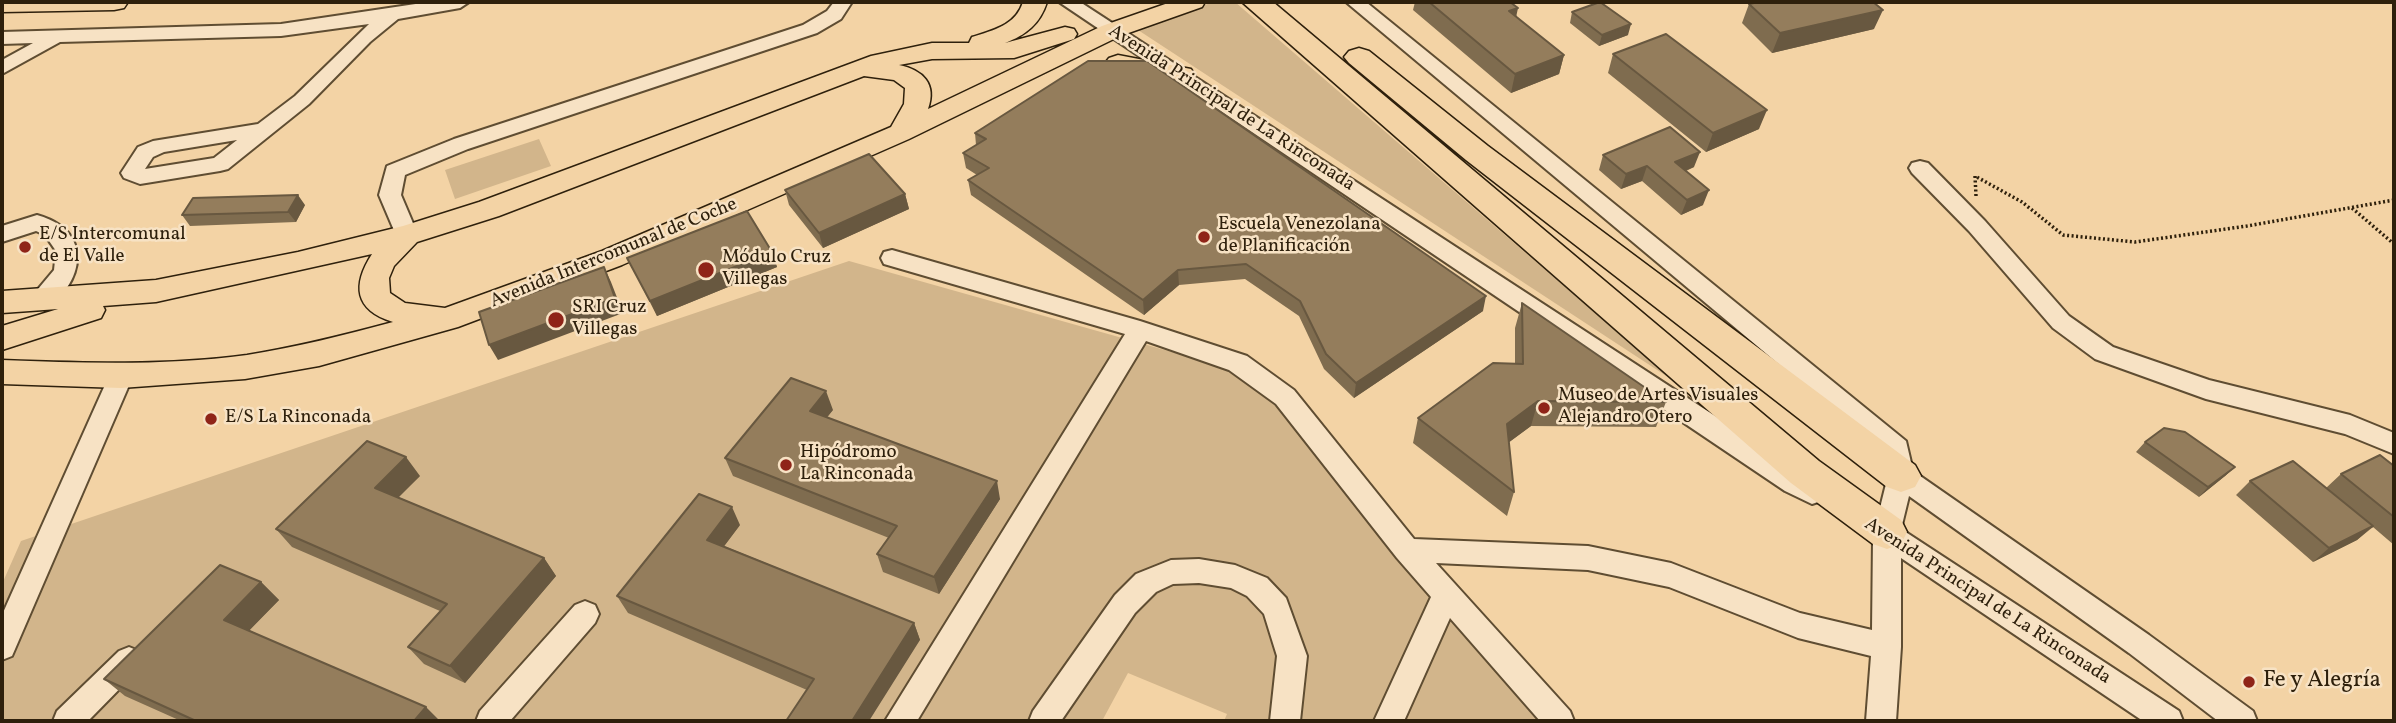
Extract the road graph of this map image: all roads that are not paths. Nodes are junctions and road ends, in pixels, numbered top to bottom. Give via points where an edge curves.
1 (114, 2) edge
2 (460, 2) edge
3 (843, 2) edge
4 (1035, 2) edge
5 (1068, 2) edge
6 (1153, 2) edge
7 (1193, 2) edge
8 (1256, 2) edge
9 (1291, 2) edge
10 (1355, 2) edge
11 (2, 4) edge
12 (393, 13) junction
13 (1105, 26) junction
14 (2, 38) edge
15 (56, 38) junction
16 (932, 51) junction
17 (2, 68) edge
18 (848, 72) junction
19 (1182, 75) junction
20 (956, 106) junction
21 (260, 130) junction
22 (900, 133) junction
23 (1920, 168) dead end
24 (2, 234) edge
25 (407, 235) junction
26 (892, 258) dead end
27 (156, 291) junction
28 (40, 300) junction
29 (2, 302) edge
30 (468, 312) junction
31 (1140, 330) junction
32 (2, 338) edge
33 (11, 375) edge
34 (121, 376) junction
35 (2394, 444) edge
36 (1901, 476) junction
37 (1887, 532) junction
38 (1407, 550) junction
39 (1446, 594) junction
40 (585, 614) dead end
41 (144, 645) edge
42 (2, 647) edge
43 (1886, 647) junction
44 (68, 721) edge
45 (491, 721) edge
46 (900, 721) edge
47 (1044, 721) edge
48 (1285, 721) edge
49 (1389, 721) edge
50 (1559, 721) edge
51 (1881, 721) edge
52 (2168, 721) edge
53 (2242, 721) edge

1 - 11 highway
2 - 12 street
3 - 25 street via 834,15 810,29 461,144 396,171 390,195
4 - 16 main road via 1029,19 1018,28 978,43
5 - 13 street, Avenida Principal de La Rinconada
6 - 13 main road, Avenida Intercomunal de Coche
7 - 13 main road, Avenida Intercomunal de Coche
8 - 37 highway via 1805,472
9 - 36 highway via 1477,153
10 - 36 street via 1897,448
12 - 15 street via 281,30
12 - 21 street via 302,100
13 - 16 main road, Avenida Intercomunal de Coche via 1013,50
13 - 19 street, Avenida Principal de La Rinconada
13 - 20 main road, Avenida Intercomunal de Coche
14 - 15 street
15 - 17 street
16 - 18 main road, Avenida Intercomunal de Coche
18 - 22 main road via 887,70 918,84 917,104
18 - 25 main road, Avenida Intercomunal de Coche via 489,209
19 - 20 main road via 1137,65 1097,64
19 - 37 street, Avenida Principal de La Rinconada via 1794,483
20 - 22 main road, Avenida Intercomunal de Coche
21 - 21 street via 160,146 145,152 132,173 140,177 220,164
22 - 30 main road, Avenida Intercomunal de Coche via 612,258
23 - 35 street via 2061,322 2104,353 2206,388 2350,425
24 - 28 street via 37,223 53,230 67,250 65,272
25 - 27 main road, Avenida Intercomunal de Coche
25 - 30 main road via 381,262 372,286 375,297 408,315
26 - 31 street
27 - 28 main road, Avenida Intercomunal de Coche
27 - 32 main road
28 - 29 main road, Avenida Intercomunal de Coche
30 - 34 main road, Avenida Intercomunal de Coche via 319,354 245,367
31 - 38 street via 1238,363 1285,397
31 - 46 street
33 - 34 main road, Avenida Intercomunal de Coche
34 - 42 street
36 - 37 street
36 - 53 street
37 - 43 street
37 - 52 street, Avenida Principal de La Rinconada
38 - 39 street
38 - 43 street via 1588,558 1671,575 1798,625
39 - 49 street
39 - 50 street
40 - 45 street
41 - 44 street
43 - 51 street
47 - 48 street via 1125,604 1146,583 1171,572 1199,571 1235,577 1257,587 1276,607 1292,656

